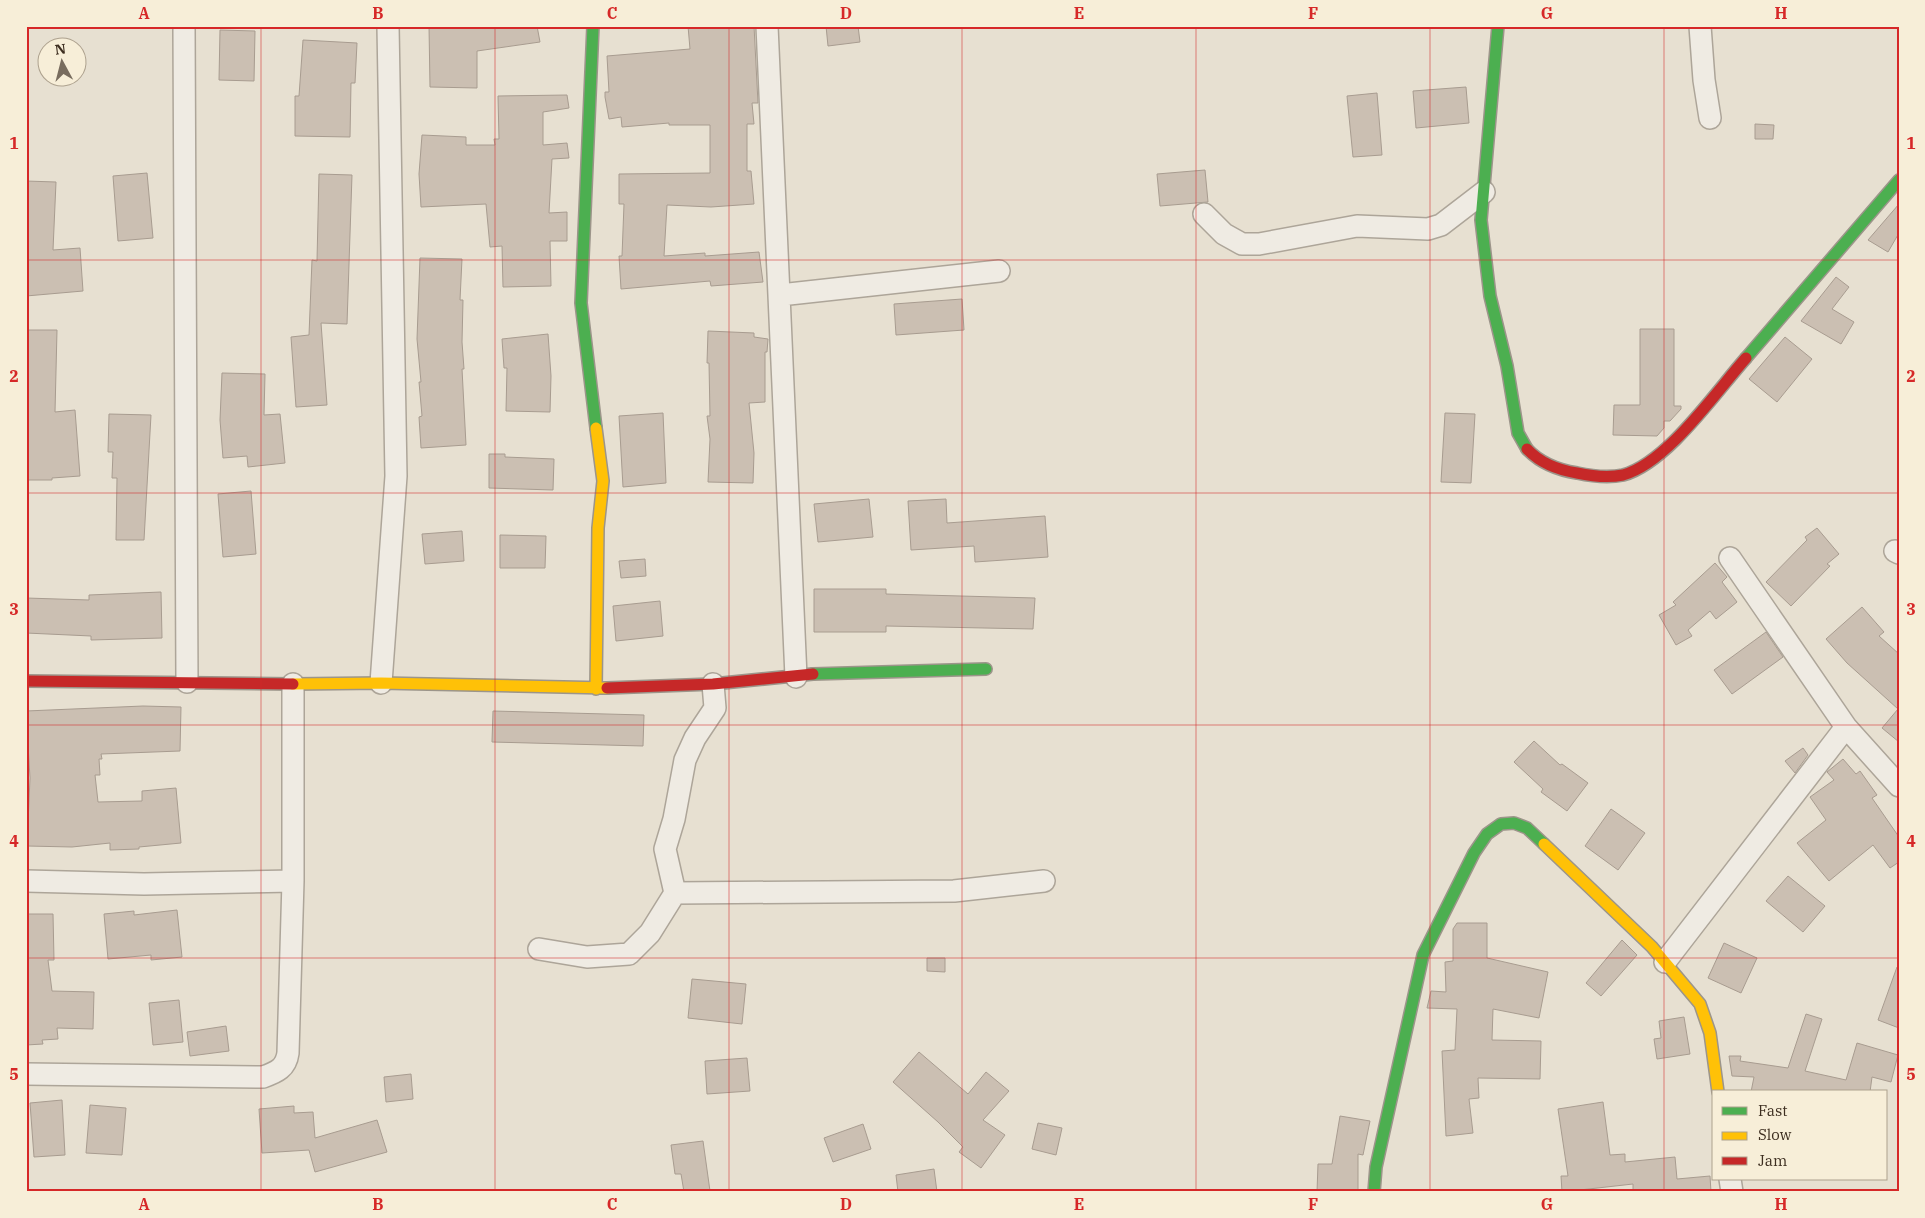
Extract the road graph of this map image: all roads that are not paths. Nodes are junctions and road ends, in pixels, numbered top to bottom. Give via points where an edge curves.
1 (184, 26) edge
2 (388, 26) edge
3 (593, 26) edge
4 (767, 26) edge
5 (1498, 26) edge
6 (1700, 26) edge
7 (1710, 118) dead end
8 (1899, 180) edge
9 (1484, 192) junction
10 (1204, 214) dead end
11 (999, 271) dead end
12 (780, 295) junction
13 (1730, 558) dead end
14 (986, 669) dead end
15 (796, 677) junction
16 (26, 681) edge
17 (187, 682) junction
18 (381, 682) junction
19 (293, 684) junction
20 (712, 684) junction
21 (596, 689) junction
22 (1846, 727) junction
23 (1899, 786) edge
24 (26, 881) edge
25 (294, 881) junction
26 (1044, 881) dead end
27 (675, 892) junction
28 (539, 949) dead end
29 (1666, 962) junction
30 (26, 1074) edge
31 (1718, 1090) edge
32 (1374, 1192) edge

1 - 17 street
2 - 18 street via 396,476
3 - 21 street via 581,303 603,482 597,544
4 - 12 street
5 - 9 street
6 - 7 street
8 - 9 street via 1668,448 1648,464 1622,475 1594,476 1555,468 1532,454 1518,433 1507,366 1490,296 1481,220
9 - 10 street via 1441,225 1428,228 1357,226 1259,244 1242,244 1224,234
11 - 12 street
12 - 15 street
13 - 22 street
14 - 15 street via 835,672
15 - 20 street
16 - 17 street
17 - 19 street
18 - 19 street
18 - 21 street
19 - 25 street
20 - 21 street
20 - 27 street via 715,708 685,760 665,849
22 - 23 street
22 - 29 street
24 - 25 street via 144,884
25 - 30 street via 288,1053 285,1066 280,1070 263,1077
26 - 27 street via 954,891
27 - 28 street via 650,933 629,954 588,957
29 - 31 street via 1700,1004 1710,1033
29 - 32 street via 1527,828 1514,823 1501,824 1487,834 1474,853 1423,955 1376,1167

